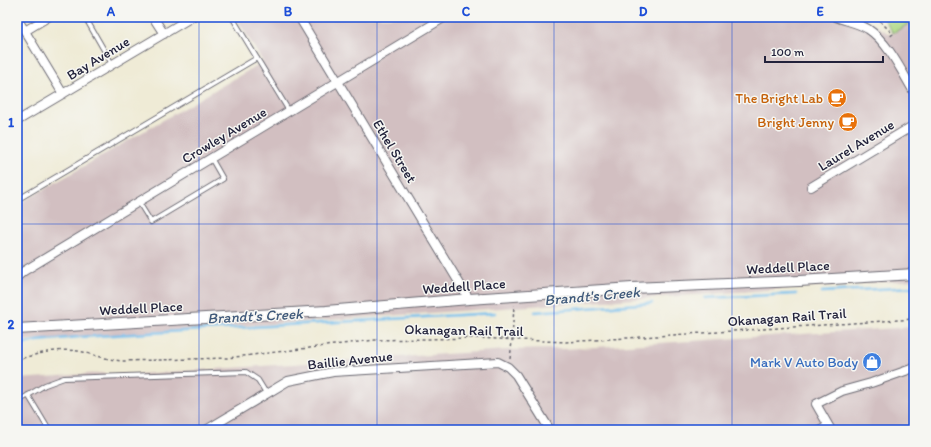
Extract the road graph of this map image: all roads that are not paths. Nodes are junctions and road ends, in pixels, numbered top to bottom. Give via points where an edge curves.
1 (48, 17) edge
2 (85, 17) edge
3 (153, 17) edge
4 (192, 17) edge
5 (232, 17) edge
6 (299, 17) edge
7 (445, 17) edge
8 (836, 17) edge
9 (17, 18) edge
10 (25, 31) junction
11 (164, 34) junction
12 (257, 58) junction
13 (112, 64) junction
14 (338, 82) junction
15 (914, 92) edge
16 (63, 94) junction
17 (289, 111) junction
18 (17, 121) edge
19 (914, 125) edge
20 (211, 158) junction
21 (811, 187) dead end
22 (17, 200) edge
23 (138, 202) junction
24 (914, 274) edge
25 (17, 277) edge
26 (469, 299) junction
27 (17, 329) edge
28 (914, 368) edge
29 (266, 393) junction
30 (28, 395) junction
31 (17, 402) edge
32 (829, 427) edge
33 (49, 430) edge
34 (206, 430) edge
35 (550, 430) edge
36 (817, 430) edge

1 - 10 street
2 - 13 lane
3 - 11 street
4 - 11 street, Bay Avenue
5 - 12 lane
6 - 14 street, Ethel Street
7 - 14 street, Crowley Avenue
8 - 15 street via 870,30 892,56
9 - 10 street
10 - 16 street
11 - 13 street, Bay Avenue
12 - 17 lane
12 - 22 lane
13 - 16 street, Bay Avenue
14 - 17 street, Crowley Avenue
14 - 26 street, Ethel Street
16 - 18 street, Bay Avenue
17 - 20 street, Crowley Avenue
19 - 21 street, Laurel Avenue
20 - 23 street, Crowley Avenue
20 - 23 lane via 223,179 151,222
23 - 25 street, Crowley Avenue
24 - 26 street, Weddell Place
26 - 27 street, Weddell Place via 326,311
28 - 32 street via 842,391 816,404
29 - 30 lane via 258,380 246,372 64,378
29 - 34 street, Baillie Avenue
29 - 35 street, Baillie Avenue via 288,381 333,372 498,362 516,375
30 - 31 lane
30 - 33 lane
32 - 36 lane

